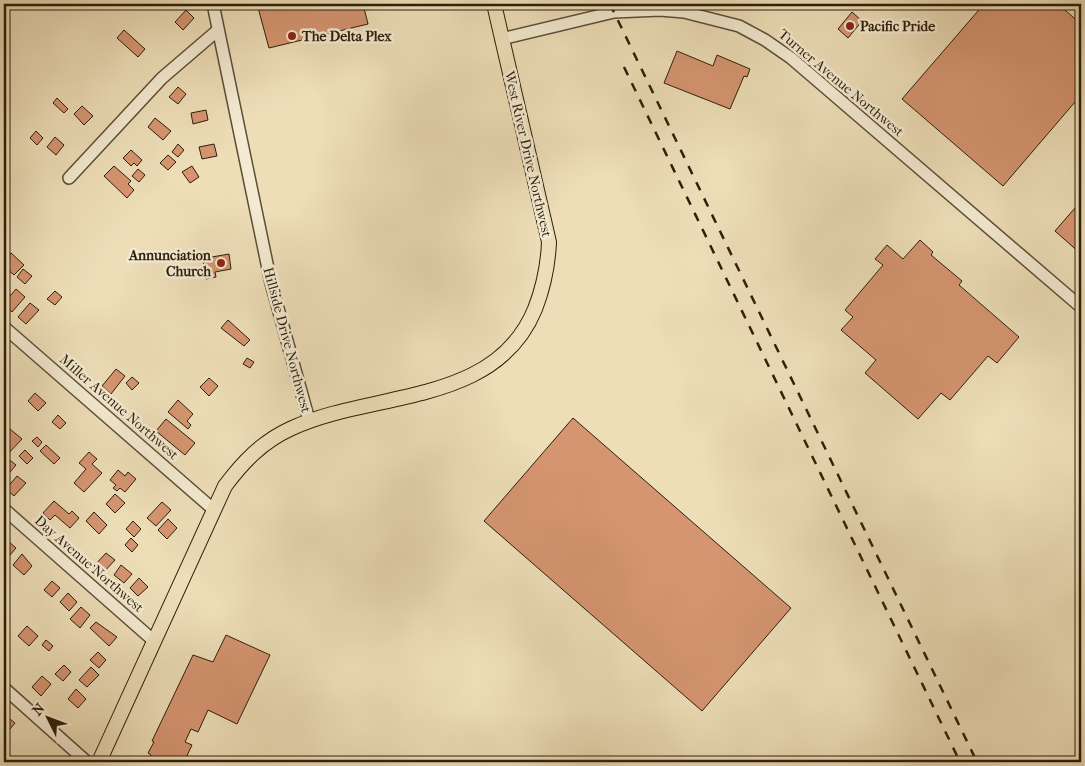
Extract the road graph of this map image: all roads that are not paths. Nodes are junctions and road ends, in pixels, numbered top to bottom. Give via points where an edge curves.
1 (213, 4) edge
2 (494, 4) edge
3 (218, 30) junction
4 (501, 39) junction
5 (69, 178) dead end
6 (1081, 307) edge
7 (4, 327) edge
8 (309, 420) junction
9 (4, 509) edge
10 (214, 510) junction
11 (154, 640) junction
12 (4, 688) edge
13 (87, 762) edge
14 (99, 762) edge

1 - 3 street, Hillside Drive Northwest
2 - 4 main road, West River Drive Northwest
3 - 5 street via 162,78
3 - 8 street, Hillside Drive Northwest via 271,283
4 - 6 street, Turner Avenue Northwest via 614,12 684,12 739,26 791,58
4 - 8 main road, West River Drive Northwest via 549,242 548,266 529,323 508,351 480,373 455,383
7 - 10 street, Miller Avenue Northwest
8 - 10 main road, Hillside Drive Northwest via 272,438 250,456 225,486
9 - 11 street, Day Avenue Northwest
10 - 11 main road, Hillside Drive Northwest
11 - 14 main road, Hillside Drive Northwest
12 - 13 street

